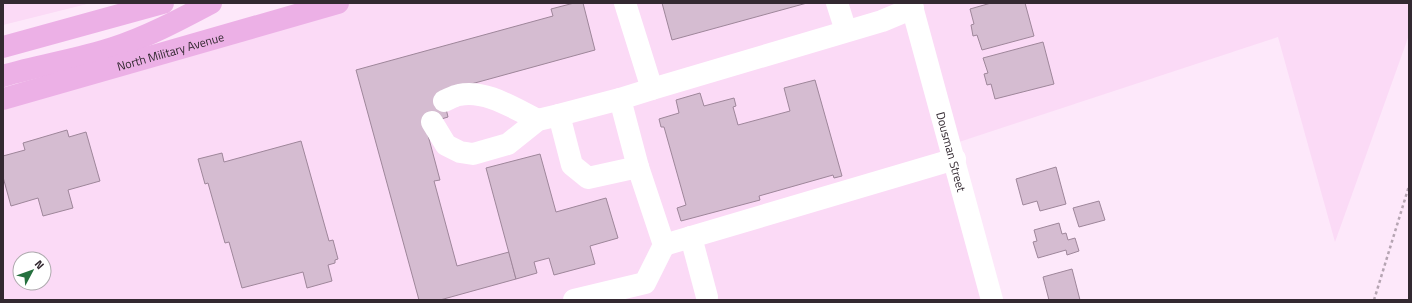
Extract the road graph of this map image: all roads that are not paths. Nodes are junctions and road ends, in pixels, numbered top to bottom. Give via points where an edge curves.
1 (163, 3) edge
2 (211, 3) edge
3 (338, 3) edge
4 (625, 3) edge
5 (837, 3) edge
6 (912, 6) edge
7 (846, 31) junction
8 (3, 47) edge
9 (3, 76) edge
10 (652, 88) junction
11 (3, 99) edge
12 (620, 99) junction
13 (444, 101) dead end
14 (559, 115) junction
15 (538, 120) junction
16 (432, 122) dead end
17 (955, 159) junction
18 (638, 167) junction
19 (691, 237) junction
20 (664, 246) junction
21 (707, 297) dead end
22 (574, 300) edge
23 (992, 300) edge

1 - 8 main road
2 - 9 main road via 119,47
3 - 11 main road, North Military Avenue
4 - 10 street
5 - 7 street
6 - 7 street via 882,21
6 - 17 street, Dousman Street
7 - 10 street
10 - 12 street
12 - 14 street
12 - 18 street
13 - 15 street via 459,95 477,94 504,102
14 - 15 street
14 - 18 street via 572,166 588,178
15 - 16 street via 508,144 473,154 460,152 446,145
17 - 19 street
17 - 23 street, Dousman Street
18 - 20 street
19 - 20 street
19 - 21 street
20 - 22 street via 645,283

